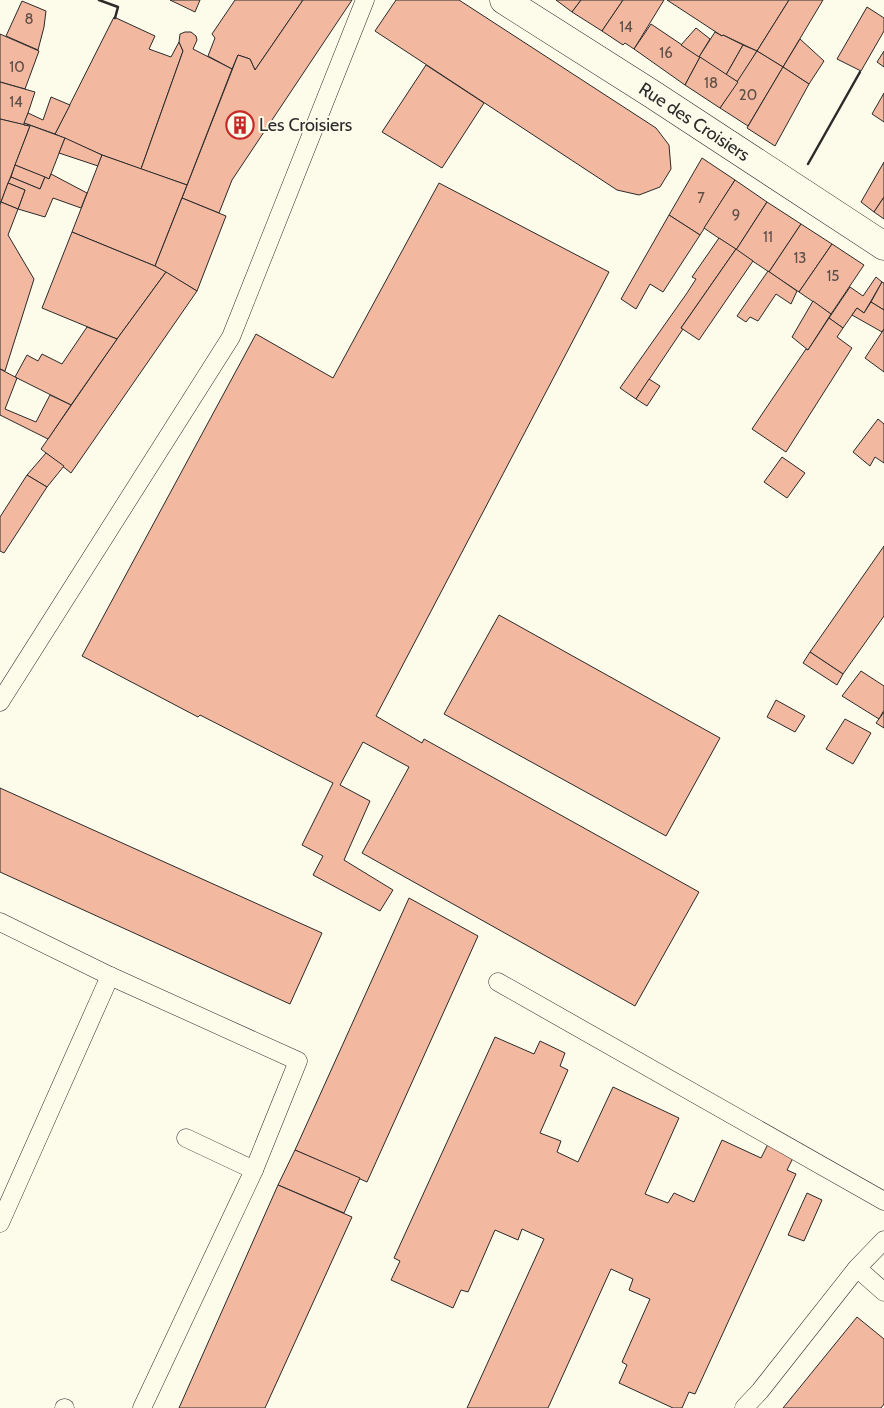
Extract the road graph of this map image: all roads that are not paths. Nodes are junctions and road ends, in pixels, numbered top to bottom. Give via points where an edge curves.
1 (365, 0) edge
2 (504, 0) edge
3 (884, 246) edge
4 (0, 702) edge
5 (0, 922) edge
6 (110, 976) junction
7 (498, 982) dead end
8 (186, 1138) dead end
9 (254, 1170) junction
10 (884, 1201) edge
11 (2, 1214) edge
12 (884, 1240) edge
13 (857, 1268) junction
14 (884, 1292) edge
15 (142, 1408) edge
16 (744, 1408) edge

1 - 4 lane via 231,336
2 - 3 street, Rue des Croisiers
5 - 6 lane
6 - 9 lane via 298,1061
6 - 11 lane
7 - 10 lane
8 - 9 lane
9 - 15 lane
12 - 13 lane
13 - 14 lane
13 - 16 lane

